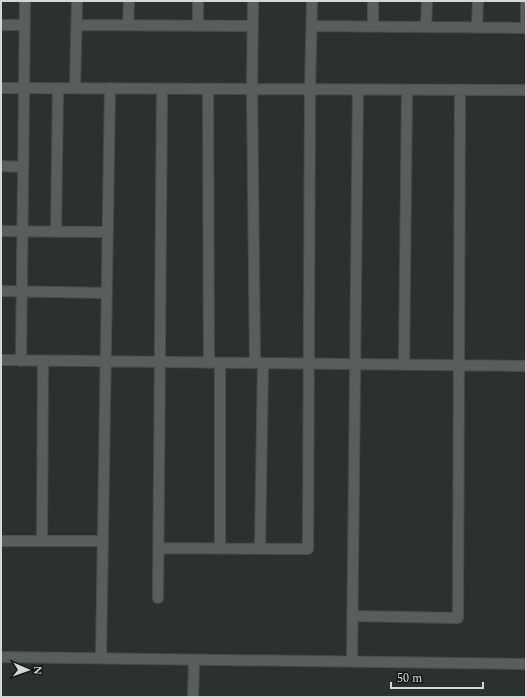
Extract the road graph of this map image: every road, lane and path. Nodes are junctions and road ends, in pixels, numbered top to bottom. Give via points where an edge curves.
1 (25, 1) edge
2 (77, 1) edge
3 (129, 1) edge
4 (198, 1) edge
5 (253, 1) edge
6 (312, 1) edge
7 (373, 1) edge
8 (427, 1) edge
9 (478, 1) edge
10 (526, 1) edge
11 (1, 25) edge
12 (24, 25) junction
13 (77, 25) junction
14 (128, 25) junction
15 (198, 26) junction
16 (253, 26) junction
17 (312, 26) junction
18 (373, 26) junction
19 (426, 27) junction
20 (477, 27) junction
21 (526, 28) edge
22 (1, 88) edge
23 (23, 88) junction
24 (58, 88) junction
25 (75, 88) junction
26 (110, 88) junction
27 (162, 89) junction
28 (208, 89) junction
29 (252, 89) junction
30 (310, 89) junction
31 (358, 90) junction
32 (406, 90) junction
33 (460, 90) junction
34 (526, 90) edge
35 (1, 166) edge
36 (22, 167) junction
37 (1, 231) edge
38 (22, 231) junction
39 (56, 232) junction
40 (108, 232) junction
41 (1, 291) edge
42 (22, 292) junction
43 (106, 293) junction
44 (1, 360) edge
45 (21, 361) junction
46 (43, 361) junction
47 (106, 362) junction
48 (159, 362) junction
49 (209, 362) junction
50 (220, 363) junction
51 (259, 363) junction
52 (309, 364) junction
53 (355, 364) junction
54 (404, 365) junction
55 (459, 365) junction
56 (526, 366) edge
57 (1, 541) edge
58 (42, 541) junction
59 (103, 541) junction
60 (158, 548) junction
61 (220, 548) junction
62 (260, 548) junction
63 (158, 598) dead end
64 (352, 616) junction
65 (1, 657) edge
66 (101, 658) junction
67 (194, 660) junction
68 (352, 662) junction
69 (526, 664) edge
70 (193, 697) edge

1 - 12 street
2 - 13 street
3 - 14 street
4 - 15 street
5 - 16 street
6 - 17 street
7 - 18 street
8 - 19 street
9 - 20 street
10 - 21 street
11 - 12 street
12 - 23 street
13 - 14 street
13 - 25 street
14 - 15 street
15 - 16 street
16 - 29 street
17 - 18 street
17 - 30 street
18 - 19 street
19 - 20 street
20 - 21 street
22 - 23 street
23 - 24 street
23 - 36 street
24 - 25 street
24 - 39 street
25 - 26 street
26 - 27 street
26 - 40 street
27 - 28 street
27 - 48 street
28 - 29 street
28 - 49 street
29 - 30 street
29 - 51 street
30 - 31 street
30 - 52 street
31 - 32 street
31 - 53 street
32 - 33 street
32 - 54 street
33 - 34 street
33 - 55 street
35 - 36 street
36 - 38 street
37 - 38 street
38 - 39 street
38 - 42 street
39 - 40 street
40 - 43 street
41 - 42 street
42 - 43 street
42 - 45 street
43 - 47 street
44 - 45 street
45 - 46 street
46 - 47 street
46 - 58 street
47 - 48 street
47 - 59 street
48 - 49 street
48 - 60 street
49 - 50 street
50 - 51 street
50 - 61 street
51 - 52 street
51 - 62 street
52 - 53 street
52 - 62 street via 308,549
53 - 54 street
53 - 64 street
54 - 55 street
55 - 56 street
55 - 64 street via 458,618
57 - 58 street
58 - 59 street
59 - 66 street
60 - 61 street
60 - 63 street
61 - 62 street
64 - 68 street
65 - 66 street
66 - 67 street
67 - 68 street
67 - 70 street
68 - 69 street

